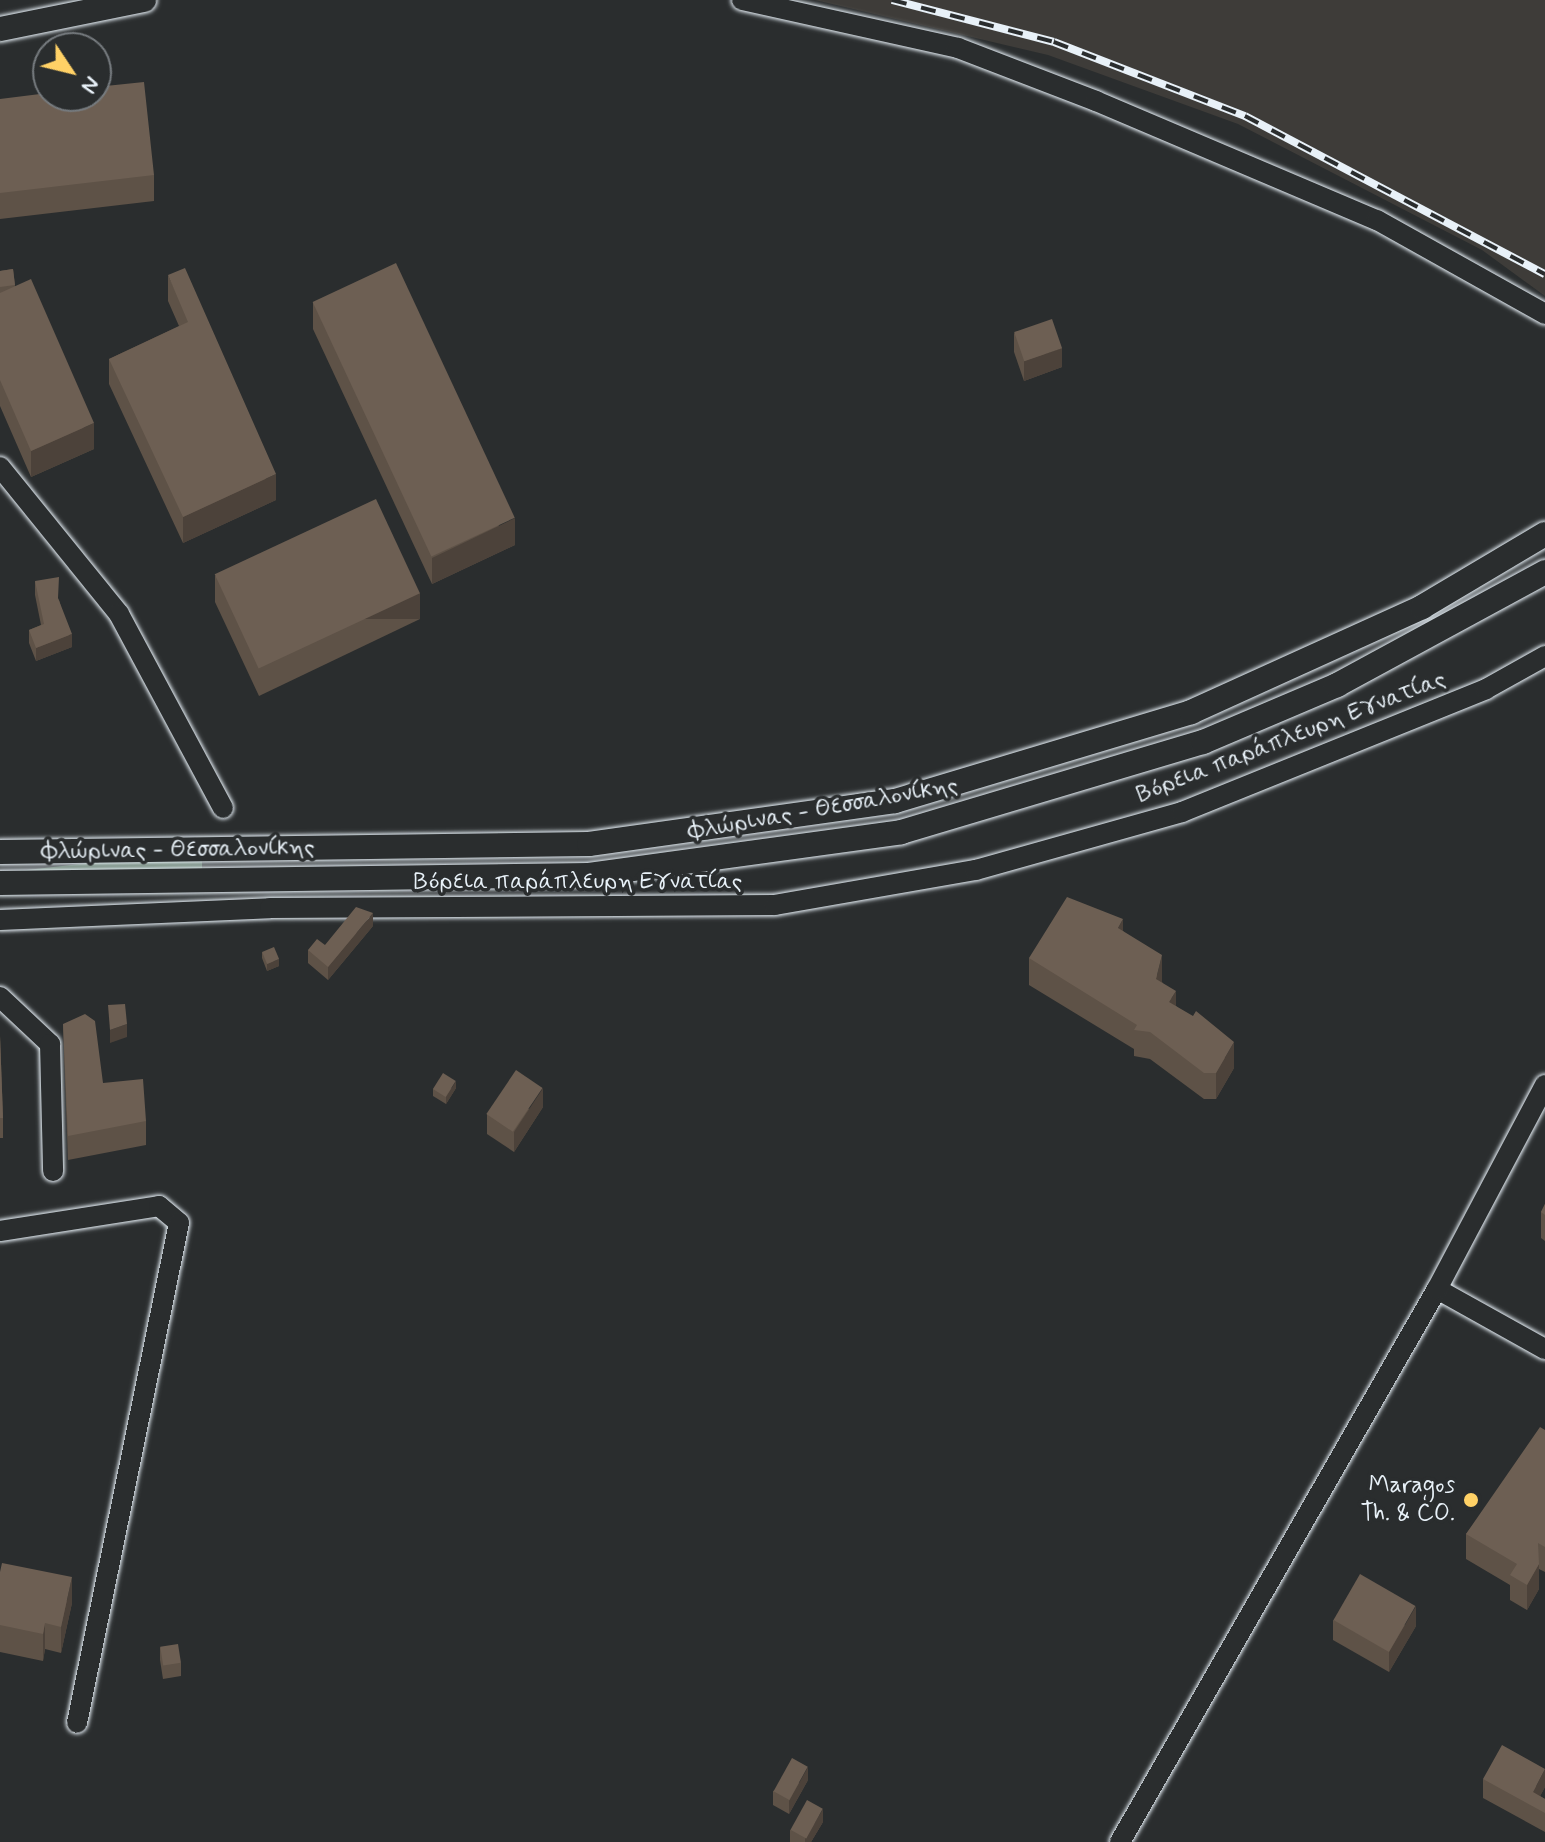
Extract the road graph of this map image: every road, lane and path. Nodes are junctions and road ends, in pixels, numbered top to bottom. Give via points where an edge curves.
1 (144, 0) edge
2 (742, 0) edge
3 (0, 29) edge
4 (1545, 314) edge
5 (0, 467) edge
6 (1545, 534) edge
7 (1545, 572) edge
8 (1545, 656) edge
9 (223, 808) dead end
10 (0, 852) edge
11 (0, 883) edge
12 (0, 920) edge
13 (0, 997) edge
14 (1545, 1085) edge
15 (53, 1171) dead end
16 (0, 1231) edge
17 (1437, 1289) junction
18 (1545, 1349) edge
19 (77, 1723) dead end
20 (1120, 1842) edge

1 - 3 main road
2 - 4 street via 958,48 1096,101 1377,220
5 - 9 street via 119,614
6 - 10 main road, Φλώρινας - Θεσσαλονίκης via 1286,673 995,777 691,835 486,847
7 - 11 main road, Φλώρινας - Θεσσαλονίκης via 1300,703 1003,807 798,851 589,875
8 - 12 street, Βόρεια παράπλευρη Εγνατίας via 1486,689 1182,812 976,870 806,900 688,911 270,908
13 - 15 street via 50,1044
14 - 17 street
16 - 19 street via 159,1206 179,1223
17 - 18 street
17 - 20 street

